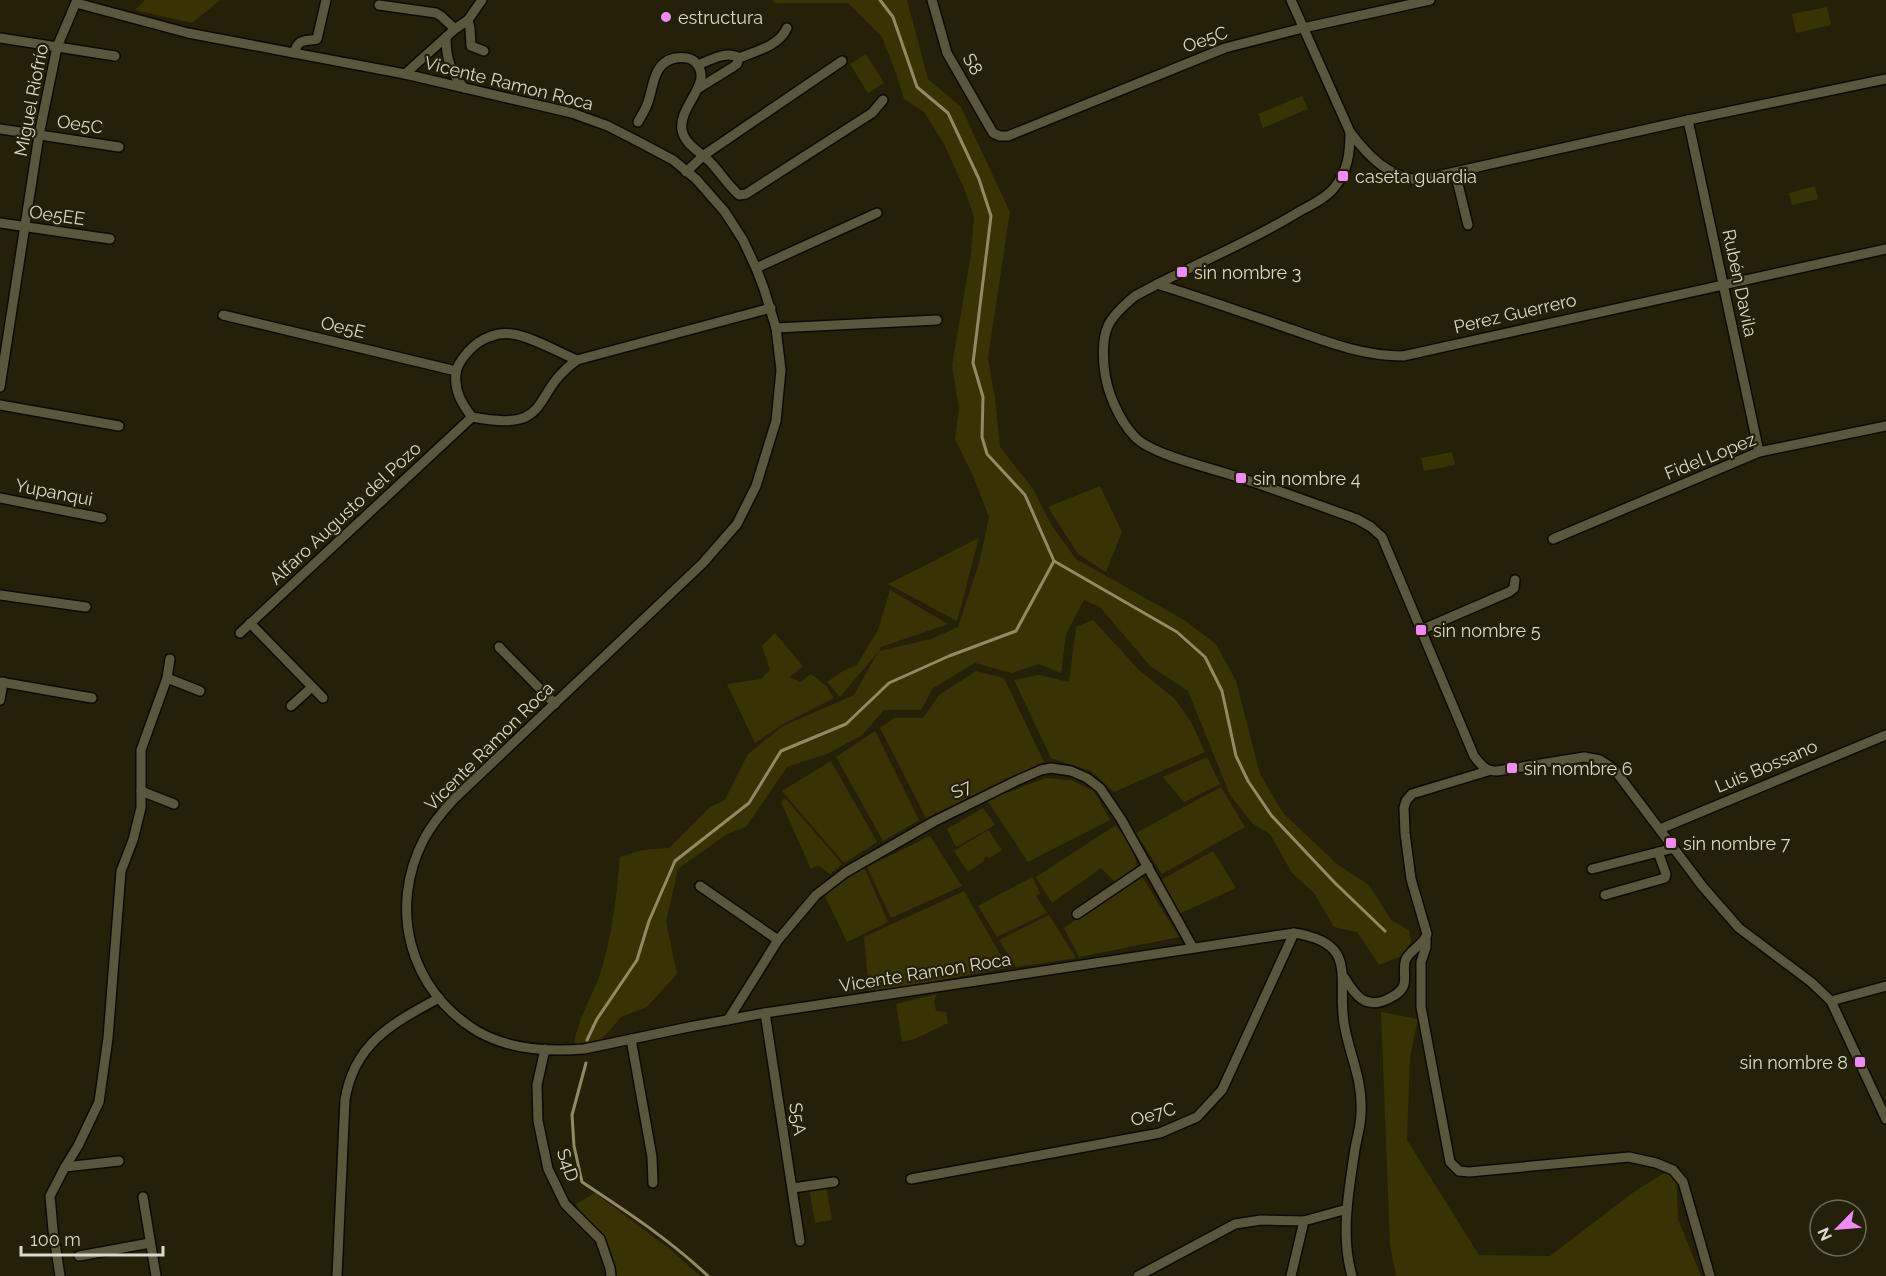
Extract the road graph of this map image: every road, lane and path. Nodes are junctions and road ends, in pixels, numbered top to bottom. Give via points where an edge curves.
1 (326, 0) edge
2 (482, 0) edge
3 (932, 0) edge
4 (1291, 0) edge
5 (1430, 0) edge
6 (76, 2) edge
7 (379, 5) dead end
8 (468, 20) junction
9 (787, 28) dead end
10 (1304, 28) junction
11 (455, 29) junction
12 (446, 37) junction
13 (0, 38) edge
14 (57, 47) junction
15 (484, 51) dead end
16 (294, 53) junction
17 (115, 56) dead end
18 (739, 58) junction
19 (842, 61) dead end
20 (698, 65) junction
21 (405, 74) junction
22 (1886, 79) edge
23 (464, 88) junction
24 (699, 88) junction
25 (883, 100) dead end
26 (1688, 120) junction
27 (638, 122) dead end
28 (0, 129) edge
29 (1350, 132) junction
30 (39, 135) junction
31 (1000, 136) joint
32 (119, 147) dead end
33 (704, 155) junction
34 (686, 172) junction
35 (1455, 172) junction
36 (877, 213) dead end
37 (0, 223) edge
38 (1468, 225) dead end
39 (25, 227) junction
40 (110, 239) dead end
41 (1886, 249) edge
42 (756, 268) junction
43 (1157, 284) junction
44 (1723, 285) junction
45 (771, 308) junction
46 (223, 315) dead end
47 (937, 320) dead end
48 (776, 328) junction
49 (577, 360) junction
50 (456, 371) junction
51 (0, 387) edge
52 (0, 405) edge
53 (472, 417) junction
54 (119, 426) dead end
55 (1886, 426) edge
56 (1759, 452) junction
57 (0, 498) edge
58 (102, 518) dead end
59 (1553, 539) dead end
60 (1515, 580) dead end
61 (0, 595) edge
62 (86, 608) dead end
63 (250, 623) junction
64 (1421, 630) junction
65 (240, 633) dead end
66 (499, 647) dead end
67 (170, 659) dead end
68 (166, 678) junction
69 (2, 682) edge
70 (312, 687) junction
71 (200, 691) dead end
72 (92, 698) dead end
73 (323, 698) dead end
74 (0, 700) edge
75 (555, 704) junction
76 (291, 706) dead end
77 (1886, 735) edge
78 (1488, 771) junction
79 (141, 791) junction
80 (174, 804) dead end
81 (1660, 829) junction
82 (1674, 848) junction
83 (1658, 852) junction
84 (1148, 866) junction
85 (1592, 869) dead end
86 (700, 886) dead end
87 (1605, 895) dead end
88 (1077, 914) dead end
89 (1294, 933) junction
90 (1426, 939) junction
91 (778, 940) junction
92 (1193, 948) junction
93 (1343, 974) junction
94 (1886, 986) edge
95 (439, 998) junction
96 (1831, 1001) junction
97 (765, 1013) junction
98 (728, 1020) junction
99 (631, 1039) junction
100 (545, 1049) junction
101 (1886, 1119) edge
102 (119, 1161) dead end
103 (64, 1167) junction
104 (911, 1179) dead end
105 (834, 1182) dead end
106 (653, 1183) dead end
107 (793, 1188) junction
108 (143, 1197) dead end
109 (1347, 1209) junction
110 (1304, 1221) junction
111 (800, 1241) dead end
112 (150, 1243) junction
113 (79, 1256) dead end
114 (60, 1276) edge
115 (156, 1276) edge
116 (337, 1276) edge
117 (611, 1276) edge
118 (1138, 1276) edge
119 (1291, 1276) edge
120 (1352, 1276) edge
121 (1710, 1276) edge

1 - 16 street via 317,39 300,42
2 - 8 street
3 - 31 street, S8 via 947,53 993,133
4 - 10 street
5 - 10 street, Oe5C
6 - 14 street, Miguel Riofrío
6 - 16 street, Vicente Ramon Roca via 188,33
7 - 11 street via 436,13
8 - 11 street
8 - 15 street via 471,46
9 - 18 street via 773,43
10 - 29 street
10 - 31 street, Oe5C via 1211,52
11 - 12 street
12 - 21 street
12 - 23 street via 449,66
13 - 14 street
14 - 17 street
14 - 30 street, Miguel Riofrío
16 - 21 street, Vicente Ramon Roca
18 - 20 street via 727,55
18 - 24 street via 733,67
19 - 33 street
20 - 24 street via 702,75
20 - 27 street via 692,59 680,57 657,69
21 - 23 street, Vicente Ramon Roca
22 - 26 street
23 - 34 street, Vicente Ramon Roca via 572,112 641,142
24 - 33 street via 686,108 682,131 686,140
25 - 33 street via 872,113 746,194 739,195
26 - 35 street
26 - 44 street, Rubén Davila
28 - 30 street, Oe5C
29 - 35 street via 1371,157 1405,178 1419,180
29 - 43 street via 1347,165 1331,193 1268,231
30 - 32 street, Oe5C
30 - 39 street, Miguel Riofrío
33 - 34 street
34 - 42 street, Vicente Ramon Roca via 725,212
35 - 38 street
36 - 42 street
37 - 39 street, Oe5EE
39 - 40 street, Oe5EE
39 - 51 street, Miguel Riofrío
41 - 44 street, Perez Guerrero
42 - 45 street, Vicente Ramon Roca
43 - 44 street, Perez Guerrero via 1331,344 1384,356 1403,356
43 - 64 street via 1116,311 1103,348 1112,396 1136,438 1158,451 1371,526 1382,537
44 - 56 street, Rubén Davila
45 - 48 street, Vicente Ramon Roca
45 - 49 street
46 - 50 street, Oe5E
47 - 48 street
48 - 75 street, Vicente Ramon Roca via 781,370 776,422 756,486 737,524 703,563
49 - 50 street via 515,334 506,334 486,338 470,351
49 - 53 street via 562,372 530,416 508,421
50 - 53 street via 459,397
52 - 54 street
53 - 63 street, Alfaro Augusto del Pozo
55 - 56 street, Fidel Lopez
56 - 59 street, Fidel Lopez
57 - 58 street, Yupanqui
60 - 64 street via 1509,592
61 - 62 street
63 - 65 street, Alfaro Augusto del Pozo
63 - 70 street
64 - 78 street via 1474,756
66 - 75 street
67 - 68 street
68 - 71 street
68 - 79 street via 141,750
69 - 72 street
69 - 74 street
70 - 73 street
70 - 76 street
75 - 95 street, Vicente Ramon Roca via 448,806 424,838 414,860 406,896 409,938 426,981
77 - 81 street, Luis Bossano
78 - 81 street via 1584,757 1600,760 1614,769
78 - 90 street via 1413,794 1406,801 1404,832 1412,879 1427,928
79 - 80 street
79 - 103 street via 139,819 121,871 99,1102
81 - 82 street
82 - 83 street
82 - 96 street via 1739,928
83 - 85 street
83 - 87 street via 1665,878
84 - 88 street
84 - 91 street, S7 via 1100,789 1071,771 1051,768 935,820 846,872 816,895
84 - 92 street, S7
86 - 91 street
89 - 92 street, Vicente Ramon Roca
89 - 93 street, Vicente Ramon Roca via 1314,936 1326,943 1335,952
89 - 104 street, Oe7C via 1222,1090 1197,1117 1160,1132
90 - 93 street via 1407,957 1402,988 1384,1002 1359,998
90 - 121 street via 1421,962 1421,1007 1450,1162 1459,1171 1469,1172 1629,1157 1673,1170 1683,1182
91 - 98 street, S7
92 - 97 street, Vicente Ramon Roca
93 - 109 street, Vicente Ramon Roca via 1344,1023 1359,1077 1361,1113
94 - 96 street
95 - 100 street, Vicente Ramon Roca via 479,1032 519,1047
95 - 116 street via 384,1030 360,1058 347,1085
96 - 101 street
97 - 98 street, Vicente Ramon Roca
97 - 107 street, S5A
98 - 99 street, Vicente Ramon Roca
99 - 100 street, Vicente Ramon Roca via 568,1051
99 - 106 street
100 - 117 street, S4D via 537,1103 548,1169 565,1204 600,1239
102 - 103 street
103 - 114 street via 50,1196
105 - 107 street
107 - 111 street, S5A
108 - 112 street
109 - 110 street
109 - 120 street, Vicente Ramon Roca
110 - 118 street via 1235,1224
110 - 119 street
112 - 113 street
112 - 115 street

